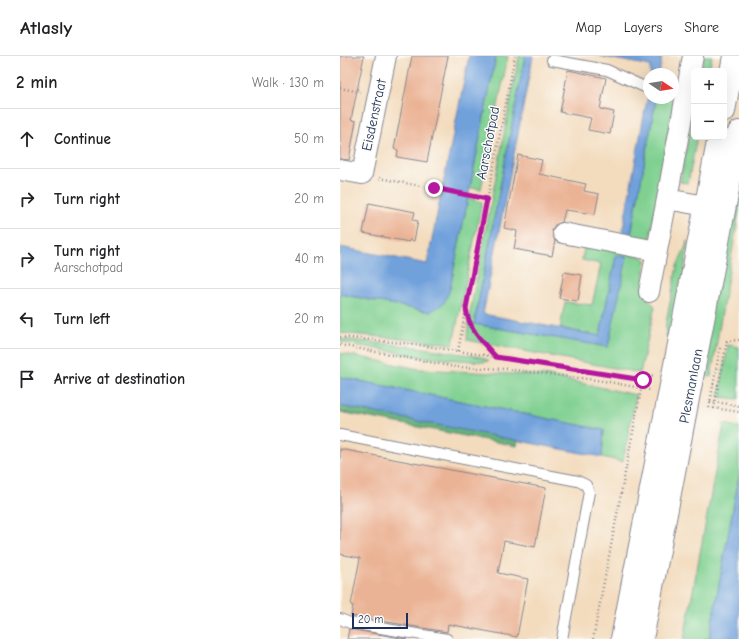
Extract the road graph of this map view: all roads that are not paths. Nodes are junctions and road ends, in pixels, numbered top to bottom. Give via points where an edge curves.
1 (386, 56) edge
2 (693, 56) edge
3 (734, 56) edge
4 (552, 60) dead end
5 (643, 86) edge
6 (680, 94) edge
7 (725, 104) edge
8 (739, 132) edge
9 (719, 140) edge
10 (340, 170) edge
11 (668, 199) junction
12 (715, 207) junction
13 (563, 233) dead end
14 (657, 251) junction
15 (648, 292) dead end
16 (340, 435) edge
17 (340, 620) edge
18 (447, 639) edge
19 (562, 639) edge
20 (622, 639) edge
21 (642, 639) edge

1 - 10 street, Eisdenstraat via 362,174
2 - 6 street
3 - 7 main road
4 - 5 lane via 607,70
6 - 11 street
8 - 12 main road, Plesmanlaan
9 - 12 main road, Plesmanlaan
11 - 12 street
11 - 14 street
12 - 20 main road, Plesmanlaan
12 - 21 main road, Plesmanlaan
13 - 14 street
14 - 15 street
16 - 19 lane via 570,479 586,485 589,492
17 - 18 lane

